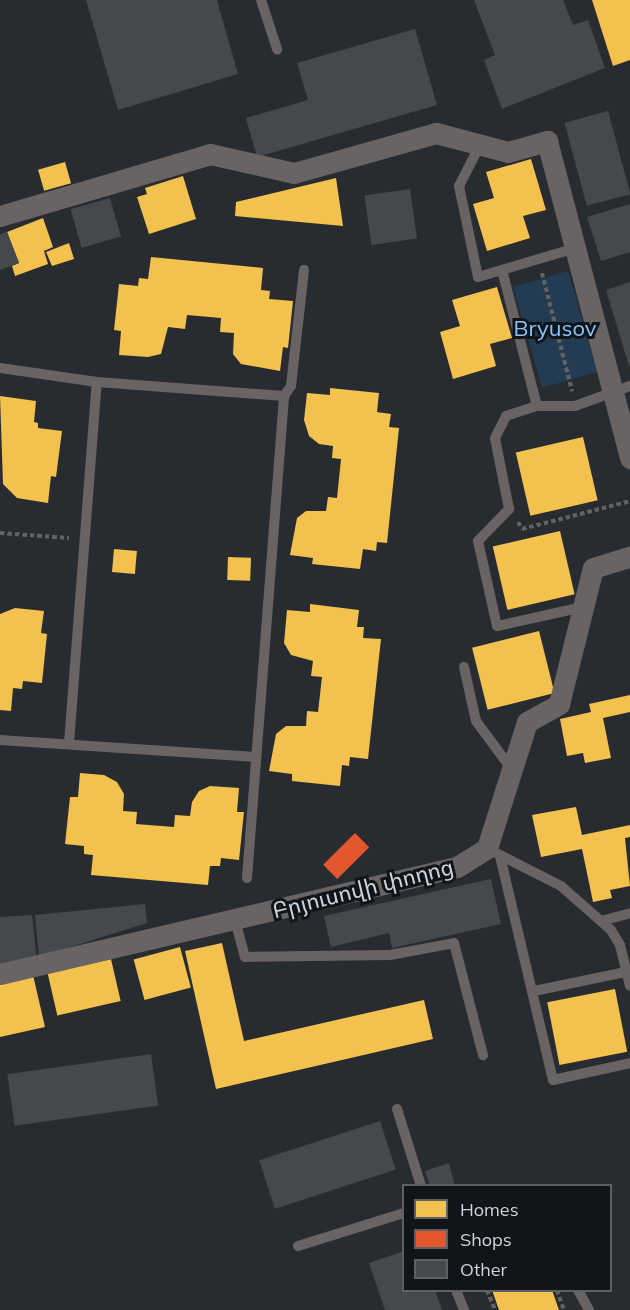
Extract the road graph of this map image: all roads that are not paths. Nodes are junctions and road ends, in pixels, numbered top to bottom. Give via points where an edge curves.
1 (261, 0) edge
2 (277, 49) dead end
3 (482, 142) junction
4 (0, 216) edge
5 (576, 248) junction
6 (304, 270) dead end
7 (502, 270) junction
8 (0, 368) edge
9 (97, 382) junction
10 (621, 389) edge
11 (284, 396) junction
12 (537, 406) junction
13 (630, 458) edge
14 (630, 557) edge
15 (583, 607) junction
16 (464, 667) dead end
17 (0, 740) edge
18 (69, 743) junction
19 (256, 758) junction
20 (513, 772) junction
21 (494, 852) junction
22 (247, 878) dead end
23 (630, 914) edge
24 (235, 920) junction
25 (601, 921) junction
26 (626, 972) junction
27 (0, 974) edge
28 (630, 986) edge
29 (534, 991) junction
30 (483, 1055) dead end
31 (630, 1063) edge
32 (397, 1109) dead end
33 (421, 1184) edge
34 (402, 1214) edge
35 (298, 1246) dead end
36 (457, 1292) edge
37 (579, 1292) edge
38 (464, 1310) edge
39 (589, 1310) edge

1 - 2 lane
3 - 4 street via 436,133 294,173 210,153
3 - 5 street via 508,152 547,141
3 - 7 lane via 459,186 478,277
5 - 7 lane
5 - 10 street
6 - 11 lane via 291,386
7 - 12 lane
8 - 9 lane
9 - 11 lane
9 - 18 lane
10 - 12 lane via 575,406
10 - 13 street
11 - 19 lane
12 - 15 lane via 506,416 495,438 509,510 478,541 497,626
14 - 15 street via 593,568
15 - 20 street via 559,704 527,722
16 - 20 lane via 476,721
17 - 18 lane
18 - 19 lane
19 - 22 lane
20 - 21 street
21 - 24 street, Բրյուսովի փողոց via 457,867
21 - 25 lane via 561,886
21 - 29 lane
23 - 25 lane
24 - 27 street, Բրյուսովի փողոց
24 - 30 lane via 244,957 390,955 454,943
25 - 26 lane via 620,945
26 - 28 lane
26 - 29 lane
29 - 31 lane via 553,1080
32 - 33 lane
34 - 35 lane
36 - 38 lane
37 - 39 lane

